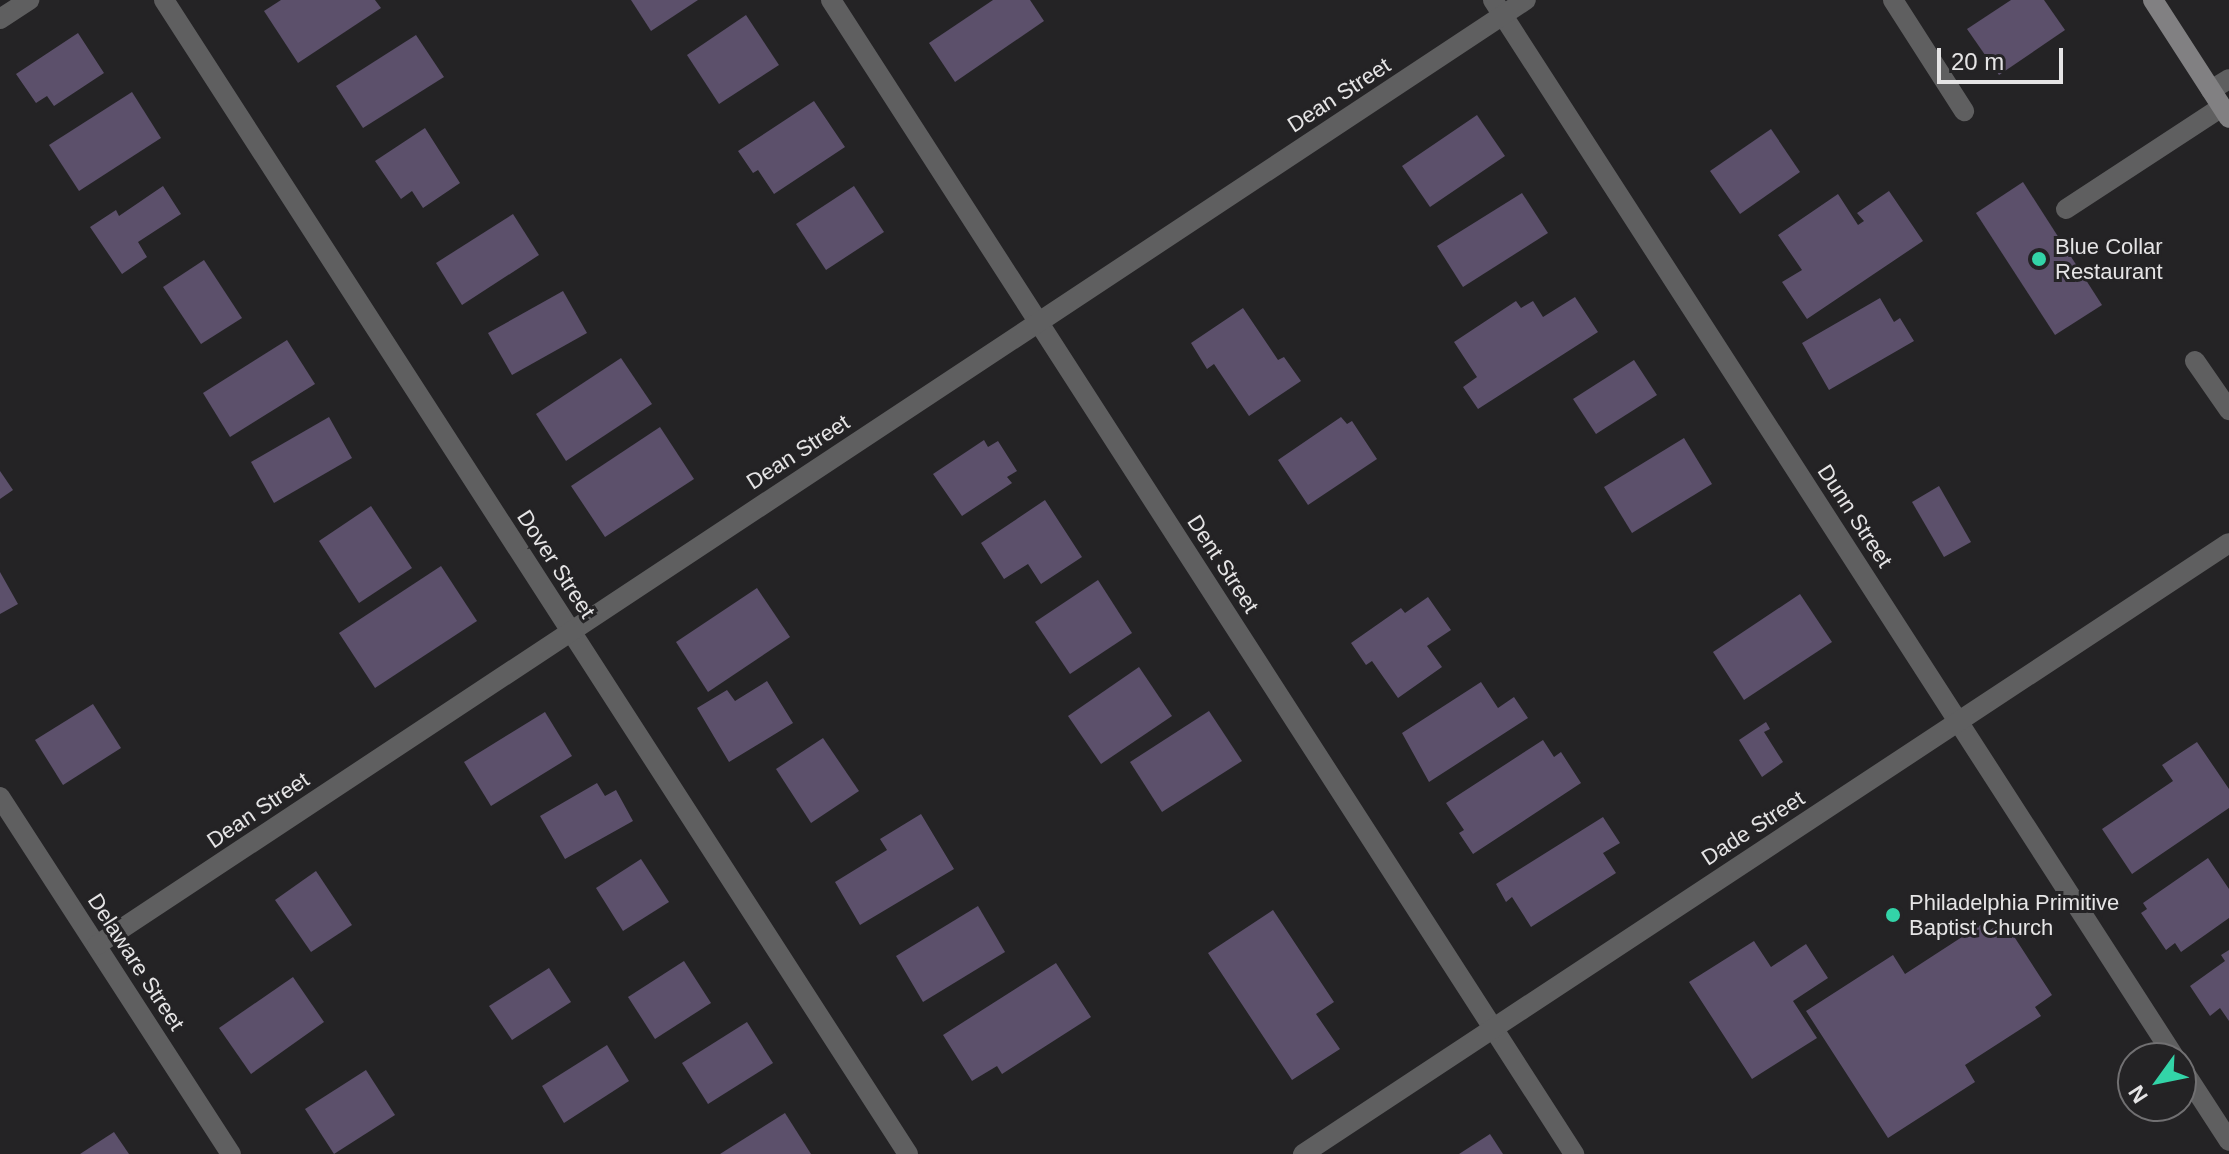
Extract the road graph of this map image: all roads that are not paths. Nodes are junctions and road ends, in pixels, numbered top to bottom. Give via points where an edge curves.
1 (29, 0) edge
2 (164, 0) edge
3 (831, 0) edge
4 (1526, 0) edge
5 (1893, 0) edge
6 (2153, 0) edge
7 (1498, 8) edge
8 (0, 19) edge
9 (2229, 79) edge
10 (2221, 105) edge
11 (1964, 111) dead end
12 (2066, 209) dead end
13 (1039, 322) junction
14 (2195, 361) dead end
15 (2229, 410) edge
16 (2229, 543) edge
17 (571, 632) junction
18 (1958, 721) junction
19 (0, 797) edge
20 (97, 945) junction
21 (1493, 1028) junction
22 (2165, 1042) edge
23 (2197, 1092) edge
24 (2229, 1141) edge
25 (231, 1154) edge
26 (908, 1154) edge
27 (1303, 1154) edge
28 (1574, 1154) edge

1 - 8 street
2 - 17 street, Dover Street
3 - 13 street, Dent Street
4 - 7 street, Dean Street
5 - 11 street
6 - 10 street
7 - 13 street, Dean Street
7 - 18 street, Dunn Street
9 - 10 street
10 - 12 street
13 - 17 street, Dean Street
13 - 21 street, Dent Street
14 - 15 street
16 - 18 street, Dade Street
17 - 20 street, Dean Street
17 - 26 street, Dover Street
18 - 21 street, Dade Street
18 - 22 street, Dunn Street
19 - 20 street, Delaware Street
20 - 25 street, Delaware Street
21 - 27 street, Dade Street
21 - 28 street, Dent Street
23 - 24 street

